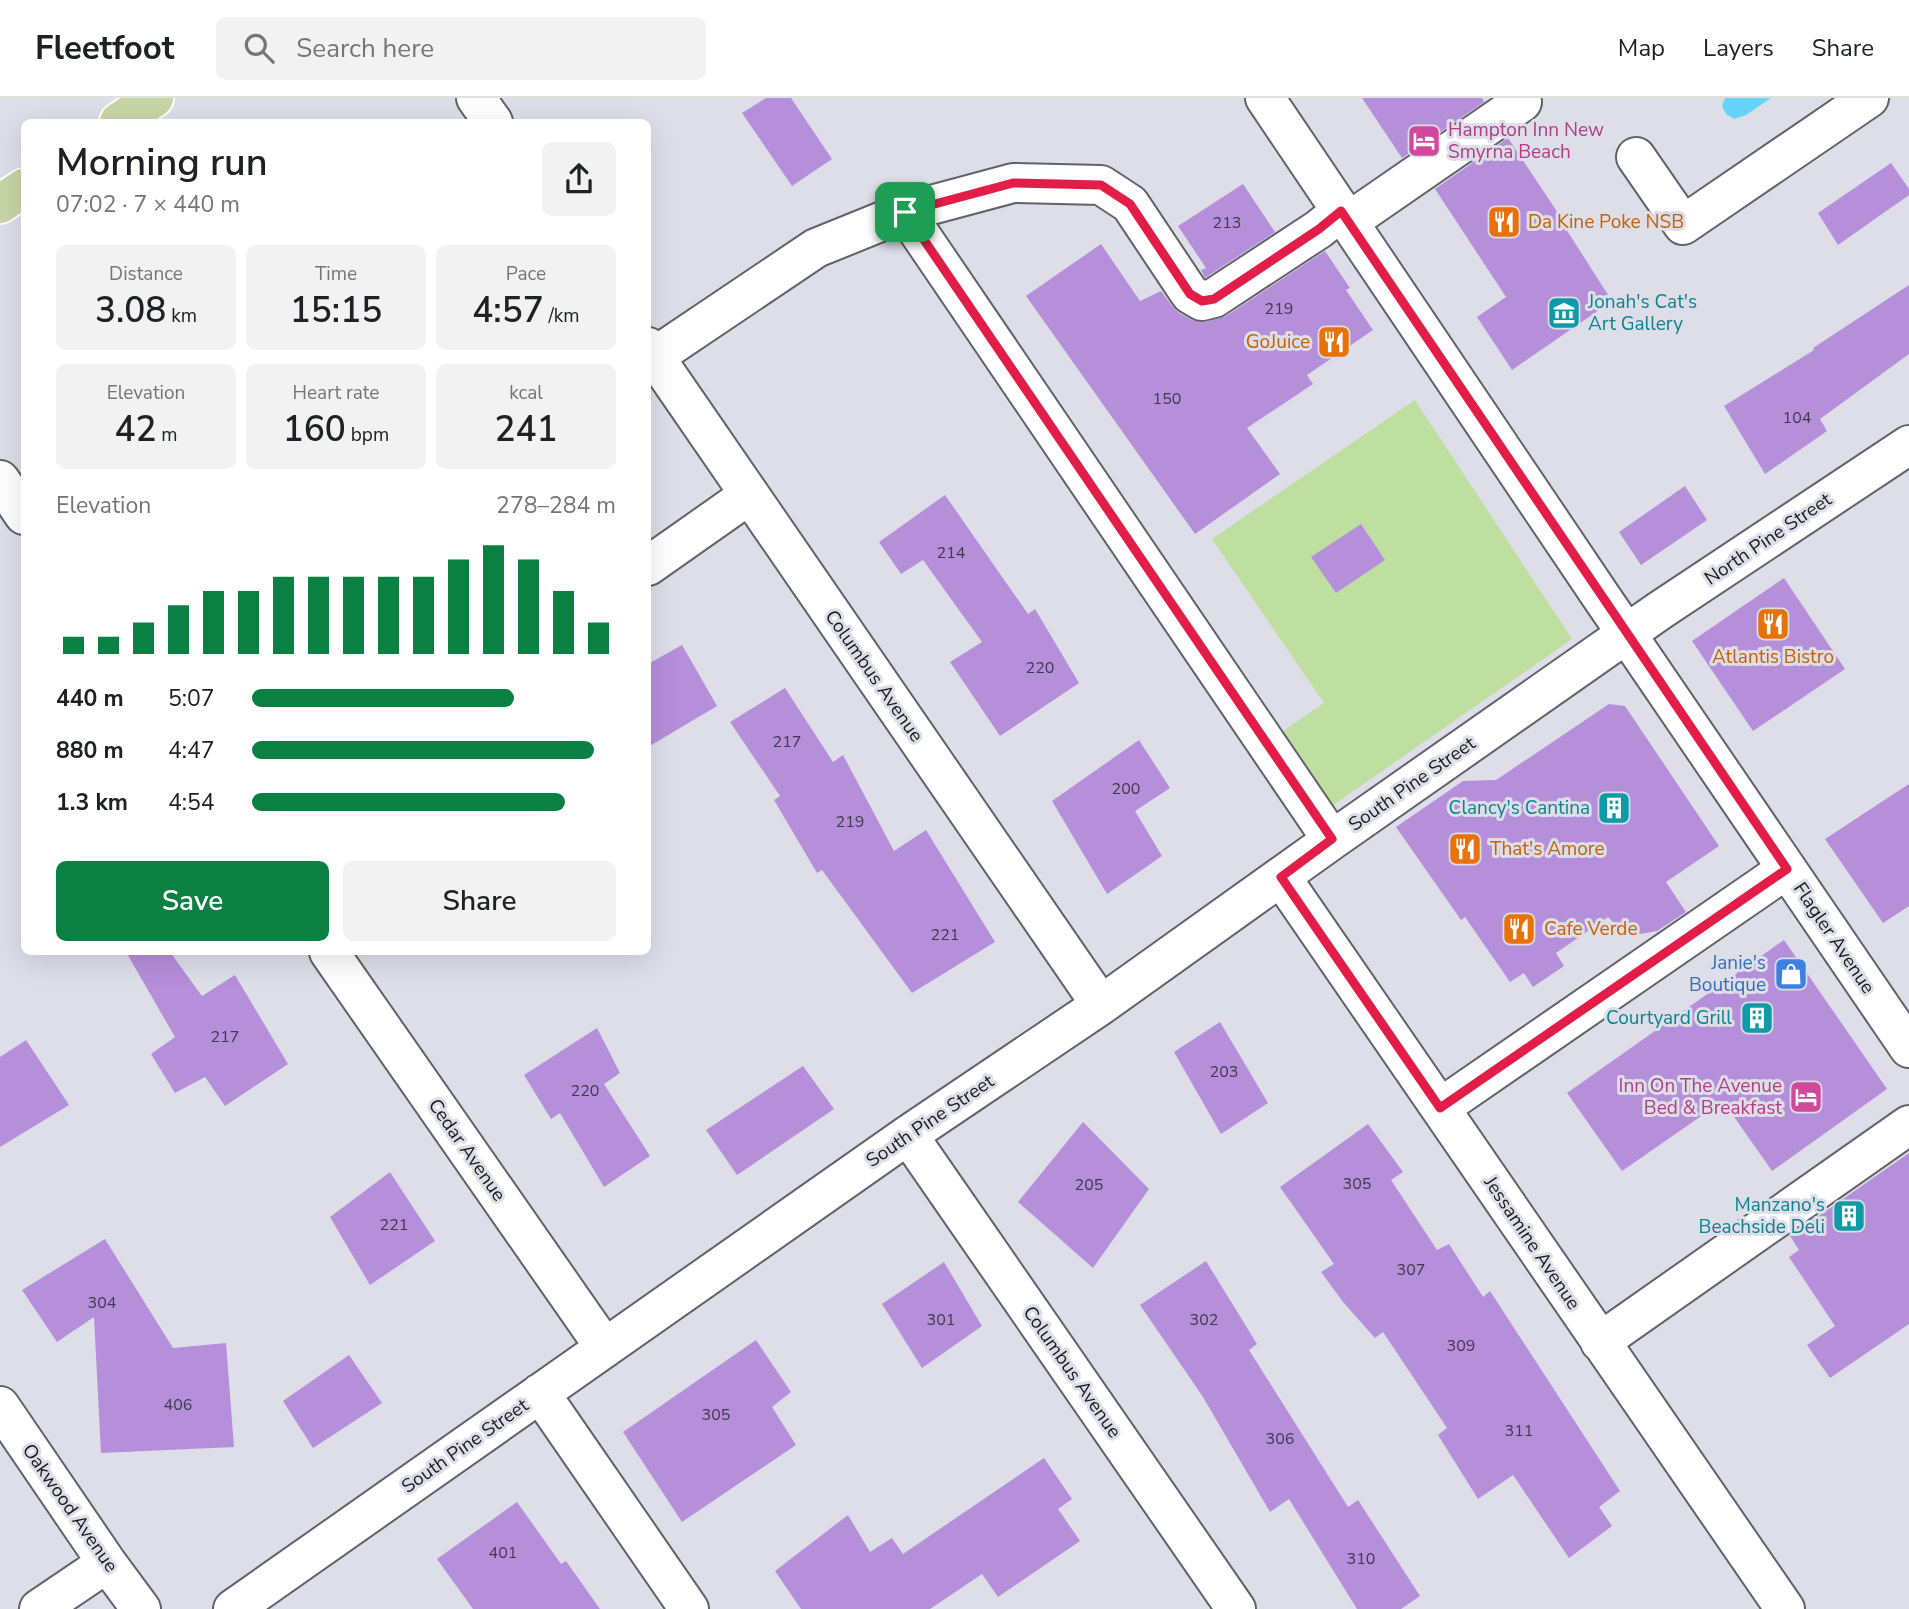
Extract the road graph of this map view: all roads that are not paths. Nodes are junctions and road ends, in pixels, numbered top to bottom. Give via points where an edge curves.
1 (154, 98) edge
2 (476, 98) edge
3 (1265, 98) edge
4 (1869, 98) edge
5 (1521, 102) dead end
6 (123, 119) edge
7 (491, 119) edge
8 (1636, 157) dead end
9 (21, 190) edge
10 (0, 204) edge
11 (905, 212) junction
12 (1345, 217) junction
13 (651, 352) edge
14 (1909, 445) edge
15 (0, 480) edge
16 (749, 495) junction
17 (21, 511) edge
18 (651, 564) edge
19 (1627, 634) junction
20 (1332, 839) junction
21 (1787, 869) junction
22 (1281, 877) junction
23 (331, 955) edge
24 (1101, 1005) junction
25 (1909, 1048) edge
26 (1440, 1108) junction
27 (1909, 1125) edge
28 (908, 1135) junction
29 (1600, 1342) junction
30 (605, 1348) junction
31 (540, 1393) junction
32 (0, 1406) edge
33 (107, 1563) junction
34 (39, 1609) edge
35 (141, 1609) edge
36 (233, 1609) edge
37 (689, 1609) edge
38 (1236, 1609) edge
39 (1785, 1609) edge

1 - 6 main road
2 - 7 street
3 - 12 street, Flagler Avenue
4 - 8 street via 1683,225
5 - 12 street
9 - 10 main road
11 - 12 street via 1013,183 1101,185 1130,204 1190,294 1202,301 1214,299 1319,229
11 - 13 street via 816,248
11 - 20 street
12 - 19 street, Flagler Avenue
13 - 16 street, Columbus Avenue
14 - 19 street, North Pine Street
15 - 17 street
16 - 18 street
16 - 24 street, Columbus Avenue
19 - 20 street, South Pine Street
19 - 21 street, Flagler Avenue
20 - 22 street, South Pine Street
21 - 25 street, Flagler Avenue
21 - 26 street
22 - 24 street, South Pine Street
22 - 26 street, Jessamine Avenue
23 - 30 street, Cedar Avenue
24 - 28 street, South Pine Street
26 - 29 street, Jessamine Avenue
27 - 29 street
28 - 30 street, South Pine Street
28 - 38 street, Columbus Avenue
29 - 39 street, Jessamine Avenue
30 - 31 street, South Pine Street
31 - 36 street, South Pine Street
31 - 37 street
32 - 33 street, Oakwood Avenue
33 - 34 street
33 - 35 street, Oakwood Avenue

